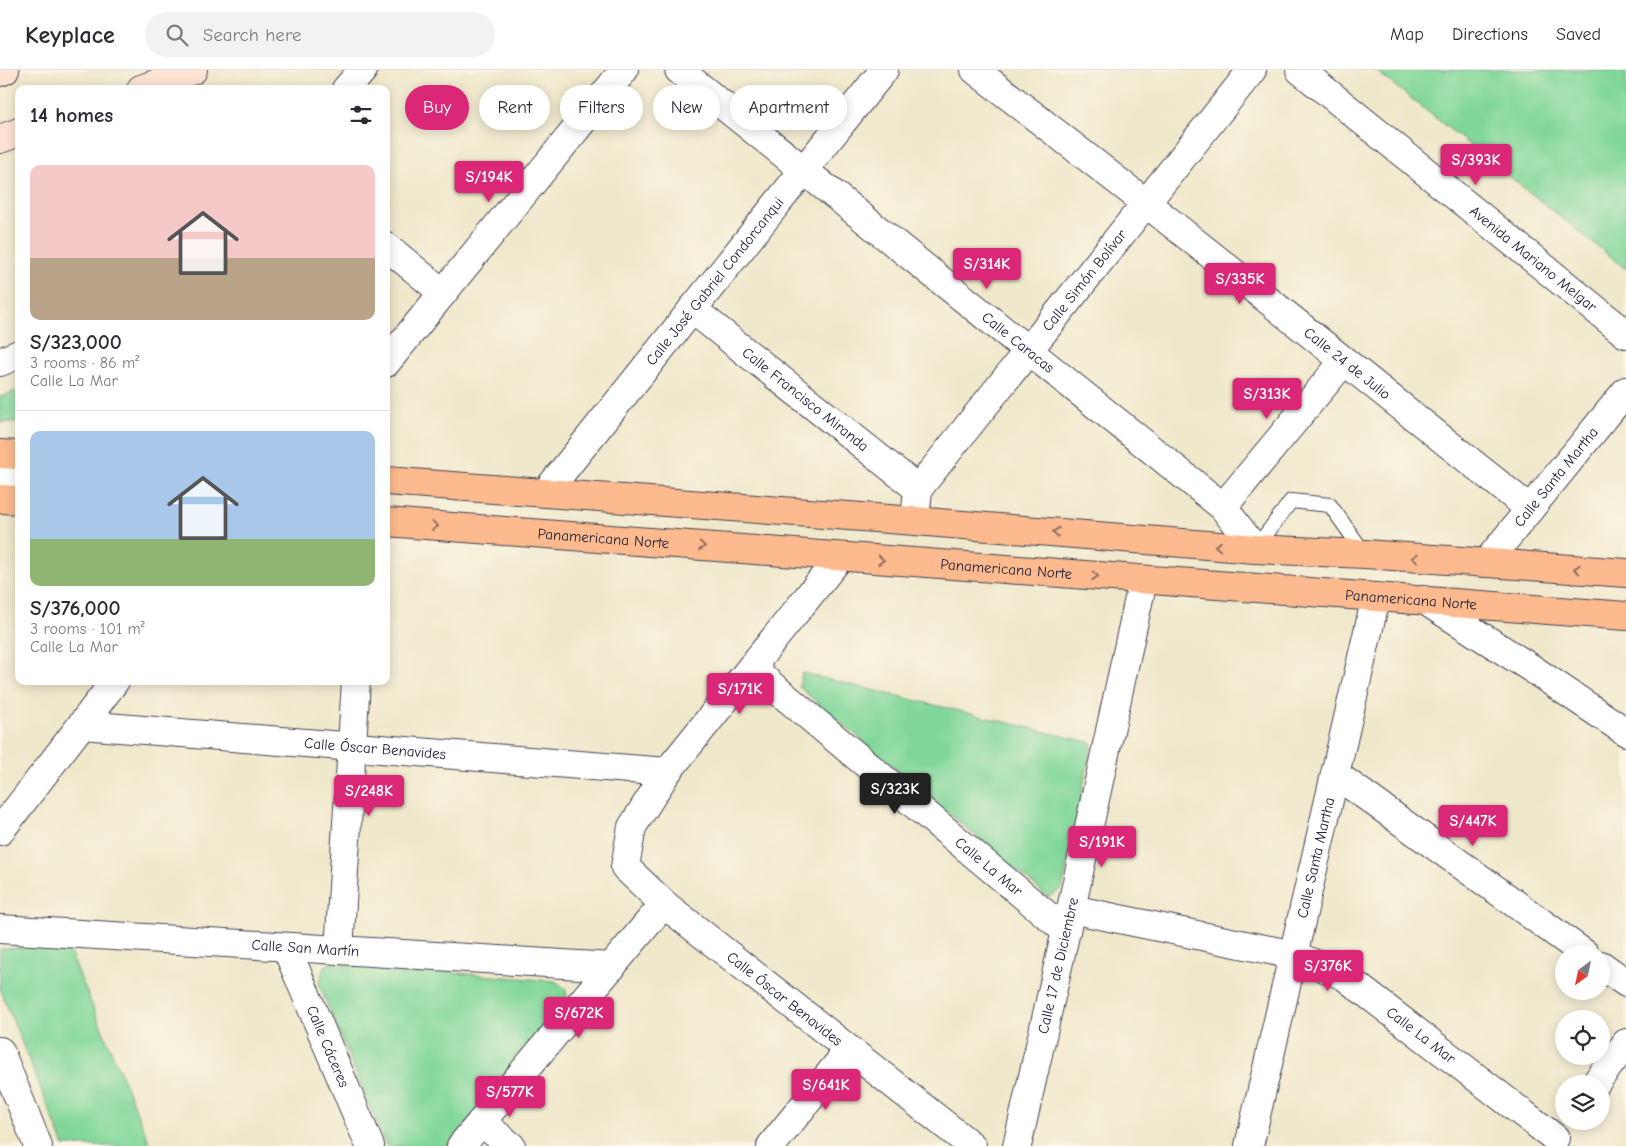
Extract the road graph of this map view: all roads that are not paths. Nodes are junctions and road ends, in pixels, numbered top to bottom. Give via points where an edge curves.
1 (5, 70) edge
2 (194, 70) edge
3 (363, 70) edge
4 (624, 70) edge
5 (679, 70) edge
6 (884, 70) edge
7 (975, 70) edge
8 (1252, 70) edge
9 (1300, 70) edge
10 (0, 72) edge
11 (152, 85) edge
12 (350, 85) edge
13 (15, 133) edge
14 (0, 139) edge
15 (803, 170) junction
16 (1146, 203) junction
17 (390, 249) edge
18 (443, 293) junction
19 (692, 309) junction
20 (1626, 334) edge
21 (1028, 351) junction
22 (15, 356) edge
23 (390, 357) edge
24 (1344, 361) junction
25 (0, 362) edge
26 (1626, 391) edge
27 (0, 454) edge
28 (15, 455) edge
29 (15, 471) edge
30 (390, 481) edge
31 (0, 484) edge
32 (918, 489) junction
33 (546, 492) junction
34 (0, 499) edge
35 (15, 500) edge
36 (1223, 507) junction
37 (1530, 509) junction
38 (916, 520) junction
39 (390, 522) edge
40 (1255, 549) junction
41 (1365, 554) junction
42 (840, 557) junction
43 (1486, 563) junction
44 (1626, 573) edge
45 (1143, 580) junction
46 (1376, 597) junction
47 (1424, 600) junction
48 (1626, 616) edge
49 (751, 668) junction
50 (112, 685) edge
51 (356, 685) edge
52 (82, 725) junction
53 (1626, 732) edge
54 (352, 746) junction
55 (667, 772) junction
56 (1335, 774) junction
57 (0, 831) edge
58 (664, 904) junction
59 (1068, 920) junction
60 (0, 929) edge
61 (1572, 945) edge
62 (286, 947) junction
63 (339, 950) junction
64 (1294, 955) junction
65 (612, 967) junction
66 (1610, 971) edge
67 (1626, 983) edge
68 (1626, 1043) edge
69 (849, 1050) junction
70 (0, 1051) edge
71 (1602, 1075) edge
72 (481, 1122) junction
73 (1558, 1135) edge
74 (38, 1146) edge
75 (370, 1146) edge
76 (461, 1146) edge
77 (511, 1146) edge
78 (771, 1146) edge
79 (972, 1146) edge
80 (1017, 1146) edge
81 (1249, 1146) edge

1 - 10 main road
2 - 11 main road
3 - 12 street
4 - 18 street
5 - 15 street, Calle Caracas
6 - 15 street, Calle José Gabriel Condorcanqui
7 - 16 street, Calle 24 de Julio
8 - 16 street, Calle Simón Bolívar
9 - 20 street, Avenida Mariano Melgar
13 - 14 main road
15 - 19 street, Calle José Gabriel Condorcanqui
15 - 21 street, Calle Caracas
16 - 21 street, Calle Simón Bolívar
16 - 24 street, Calle 24 de Julio
17 - 18 street
18 - 23 street
19 - 32 street, Calle Francisco Miranda
19 - 33 street, Calle José Gabriel Condorcanqui
21 - 32 street, Calle Simón Bolívar
21 - 36 street, Calle Caracas
22 - 25 street
24 - 36 street
24 - 37 street, Calle 24 de Julio
26 - 37 street, Calle Santa Martha
27 - 28 highway
29 - 31 street
30 - 33 highway
32 - 38 street
33 - 38 highway
34 - 35 highway
36 - 40 street, Calle Caracas
37 - 43 street, Calle Santa Martha
40 -> 38 highway
39 -> 42 highway, Panamericana Norte
40 - 41 highway
40 - 41 lane via 1290,501 1330,505
43 -> 41 highway
42 -> 45 highway, Panamericana Norte
42 - 49 street
44 -> 43 highway
45 - 46 highway, Panamericana Norte
45 - 59 street, Calle 17 de Diciembre
46 - 47 highway, Panamericana Norte
46 - 56 street, Calle Santa Martha
47 - 48 highway, Panamericana Norte
47 - 53 street
49 - 55 street
49 - 59 street, Calle La Mar
50 - 52 street
51 - 54 street
52 - 54 street, Calle Óscar Benavides
52 - 57 street
54 - 55 street, Calle Óscar Benavides
54 - 63 street
55 - 58 street, Calle Óscar Benavides via 632,826 624,866
56 - 61 street
56 - 64 street, Calle Santa Martha
58 - 65 street
58 - 69 street, Calle Óscar Benavides
59 - 64 street, Calle La Mar
59 - 80 street, Calle 17 de Diciembre
60 - 62 street, Calle San Martín
62 - 63 street, Calle San Martín
62 - 75 street, Calle Cáceres
63 - 65 street, Calle San Martín
64 - 73 street, Calle La Mar via 1344,976
64 - 81 street, Calle Santa Martha
65 - 72 street
66 - 67 street
68 - 71 street
69 - 78 street
69 - 79 street, Calle Óscar Benavides
70 - 74 street
72 - 76 street
72 - 77 street

